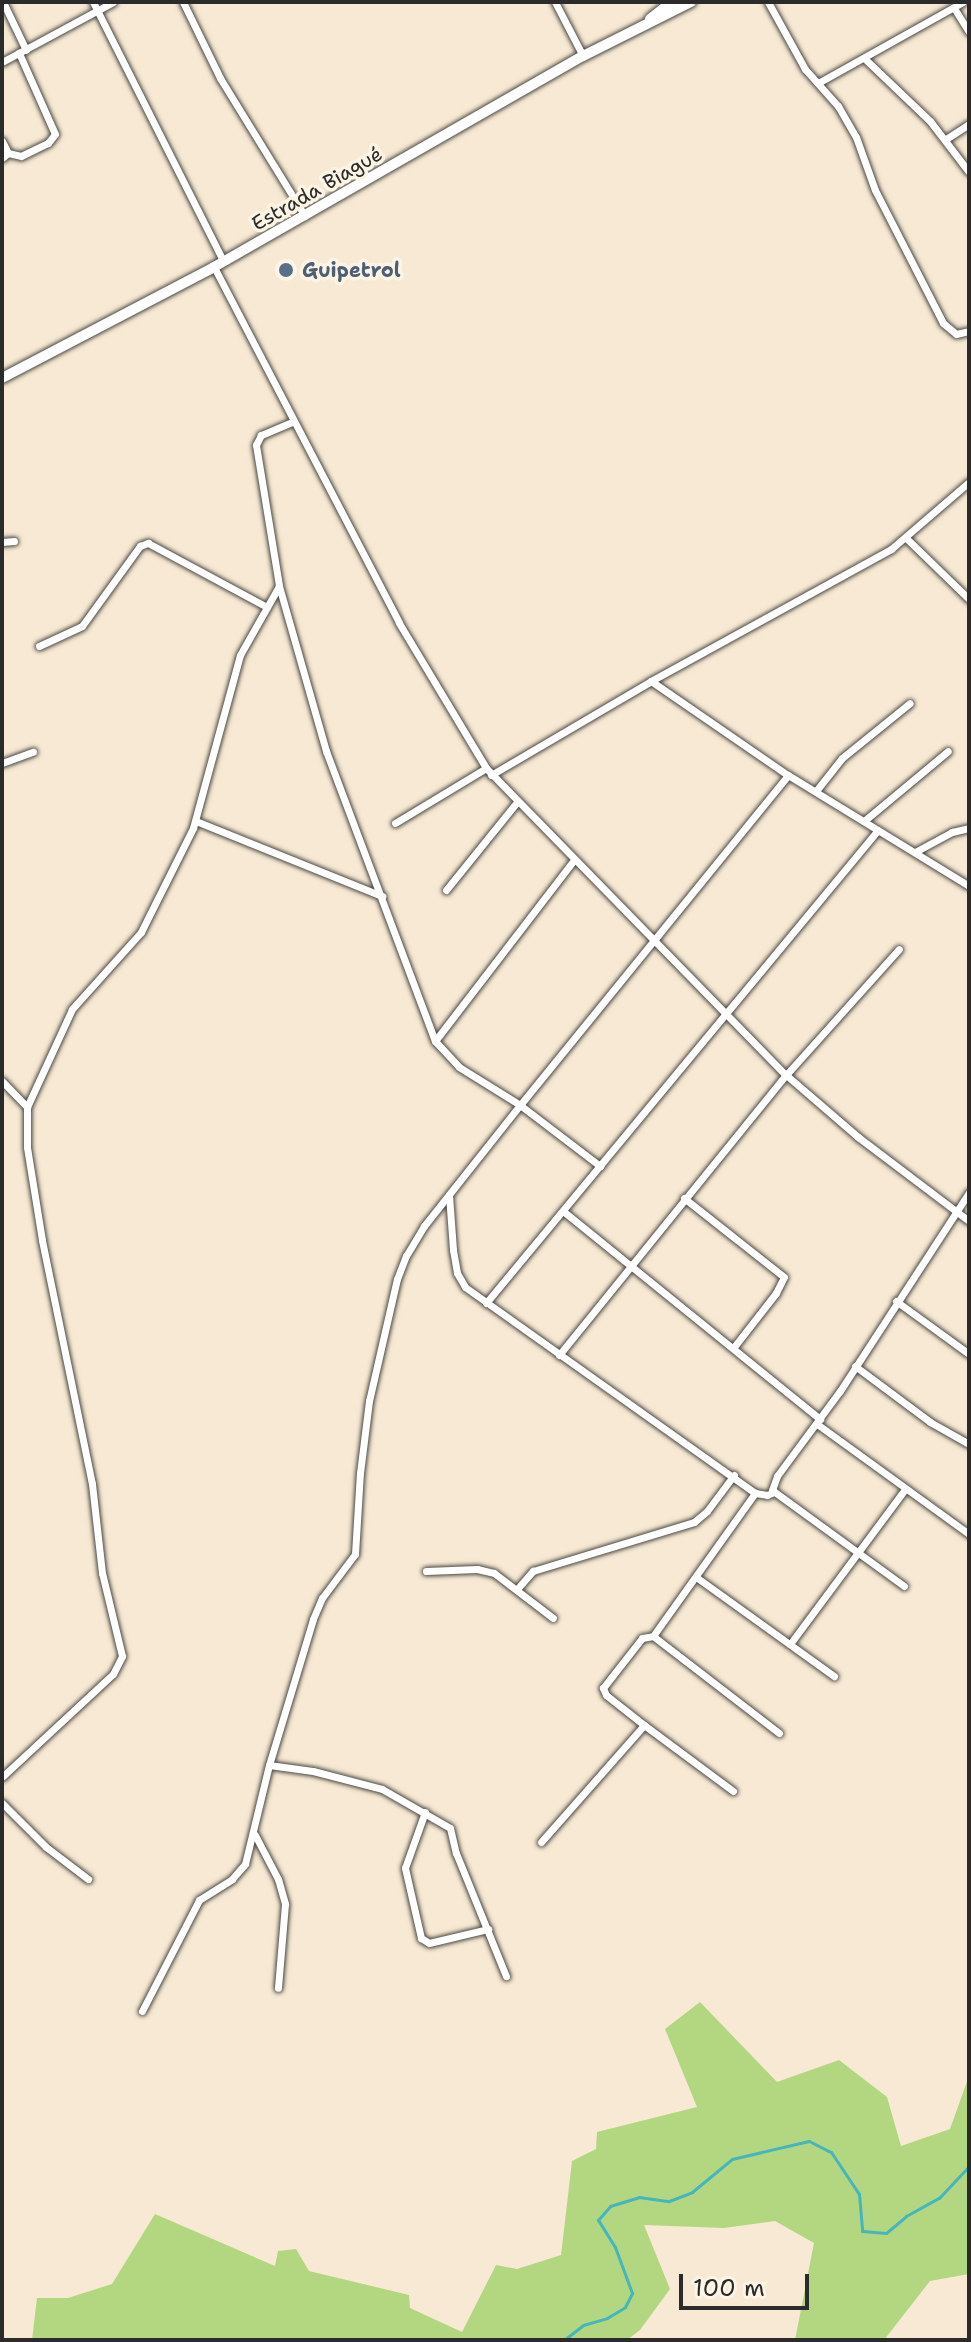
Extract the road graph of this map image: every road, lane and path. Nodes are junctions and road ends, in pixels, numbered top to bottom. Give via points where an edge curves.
1 (3, 2) edge
2 (113, 2) edge
3 (183, 2) edge
4 (555, 2) edge
5 (672, 2) edge
6 (691, 2) edge
7 (768, 2) edge
8 (963, 2) edge
9 (95, 6) edge
10 (954, 8) junction
11 (645, 23) junction
12 (969, 32) edge
13 (22, 51) junction
14 (583, 56) junction
15 (864, 58) junction
16 (2, 62) edge
17 (818, 83) junction
18 (969, 124) edge
19 (946, 139) junction
20 (2, 141) edge
21 (5, 156) edge
22 (969, 172) edge
23 (305, 216) junction
24 (219, 264) junction
25 (969, 331) edge
26 (2, 378) edge
27 (292, 422) junction
28 (969, 482) edge
29 (906, 538) junction
30 (14, 541) dead end
31 (2, 542) edge
32 (279, 586) junction
33 (969, 599) edge
34 (267, 607) junction
35 (39, 646) dead end
36 (651, 681) junction
37 (910, 703) dead end
38 (948, 751) dead end
39 (33, 752) dead end
40 (2, 763) edge
41 (488, 772) junction
42 (788, 775) junction
43 (816, 791) junction
44 (517, 802) junction
45 (196, 821) junction
46 (864, 821) junction
47 (395, 823) dead end
48 (969, 828) edge
49 (878, 830) junction
50 (915, 852) junction
51 (574, 860) junction
52 (969, 886) edge
53 (446, 890) dead end
54 (382, 896) junction
55 (652, 942) junction
56 (899, 949) dead end
57 (724, 1013) junction
58 (435, 1041) junction
59 (786, 1075) junction
60 (2, 1081) edge
61 (520, 1105) junction
62 (27, 1107) junction
63 (600, 1166) junction
64 (969, 1192) edge
65 (449, 1195) junction
66 (684, 1198) junction
67 (563, 1211) junction
68 (954, 1212) junction
69 (969, 1221) edge
70 (632, 1264) junction
71 (896, 1301) junction
72 (486, 1303) junction
73 (734, 1347) junction
74 (969, 1354) edge
75 (559, 1355) junction
76 (855, 1366) junction
77 (818, 1421) junction
78 (969, 1444) edge
79 (734, 1475) junction
80 (905, 1489) junction
81 (774, 1492) junction
82 (755, 1493) junction
83 (969, 1534) edge
84 (859, 1551) junction
85 (426, 1571) dead end
86 (696, 1577) junction
87 (904, 1586) dead end
88 (518, 1588) junction
89 (553, 1618) dead end
90 (653, 1636) junction
91 (790, 1644) junction
92 (834, 1676) dead end
93 (644, 1725) junction
94 (779, 1733) dead end
95 (269, 1765) junction
96 (2, 1777) edge
97 (733, 1791) dead end
98 (2, 1803) edge
99 (425, 1812) junction
100 (255, 1835) junction
101 (541, 1842) dead end
102 (88, 1879) dead end
103 (488, 1929) junction
104 (506, 1976) dead end
105 (278, 1988) dead end
106 (142, 2011) dead end

1 - 13 street
2 - 9 street
3 - 23 street via 220,78
4 - 14 street
5 - 11 main road, Estrada Biagué
6 - 11 main road, Estrada Biagué
7 - 17 street
8 - 10 street
9 - 13 street
9 - 24 street
10 - 12 street
10 - 15 street
11 - 14 main road, Estrada Biagué
13 - 16 street
13 - 21 street via 55,134 21,156
14 - 23 main road, Estrada Biagué
15 - 17 street
15 - 19 street
17 - 25 street via 856,137 875,190 943,323 956,334
18 - 19 street
19 - 22 street
20 - 21 street
23 - 24 main road, Estrada Biagué
24 - 26 main road, Estrada Biagué
24 - 27 street
27 - 32 street via 261,435 256,445
27 - 41 street via 399,623
28 - 29 street
29 - 33 street
29 - 36 street
30 - 31 street
32 - 34 street
32 - 54 street via 326,751
34 - 35 street via 148,543 140,546 82,626
34 - 45 street via 234,671
36 - 41 street
36 - 42 street
37 - 43 street via 842,758
38 - 46 street
39 - 40 street
41 - 44 street
41 - 47 street
42 - 43 street
42 - 55 street
43 - 46 street
44 - 51 street
44 - 53 street
45 - 54 street
45 - 62 street via 141,932 72,1009
46 - 49 street
48 - 50 street
49 - 50 street
49 - 57 street
50 - 52 street
51 - 55 street
51 - 58 street
54 - 58 street
55 - 57 street
55 - 61 street
56 - 59 street
57 - 59 street
57 - 63 street
58 - 61 street via 459,1067
59 - 66 street
59 - 68 street
60 - 62 street
61 - 63 street
61 - 65 street
62 - 96 street via 27,1147 42,1240 122,1656 113,1674
63 - 67 street
64 - 68 street
65 - 72 street via 457,1273
65 - 95 street via 415,1238 397,1279 367,1414 355,1554 317,1608
66 - 70 street
66 - 73 street via 784,1277
67 - 70 street
67 - 72 street
68 - 69 street
68 - 71 street
70 - 73 street
70 - 75 street
71 - 74 street
71 - 76 street
72 - 75 street
73 - 77 street
75 - 79 street
76 - 77 street
76 - 78 street
77 - 80 street
77 - 81 street via 777,1476
79 - 82 street
79 - 88 street via 694,1522 533,1571
80 - 83 street
80 - 84 street
81 - 82 street
81 - 84 street
82 - 86 street
84 - 87 street
84 - 91 street
85 - 88 street via 477,1569
86 - 90 street
86 - 91 street
88 - 89 street
90 - 93 street via 642,1638 603,1688
90 - 94 street
91 - 92 street
93 - 97 street
93 - 101 street
95 - 99 street via 369,1785
95 - 100 street
98 - 102 street
99 - 103 street via 453,1832 456,1853
99 - 103 street via 405,1868 421,1938 429,1943
100 - 105 street via 285,1904
100 - 106 street via 241,1871 199,1900
103 - 104 street

